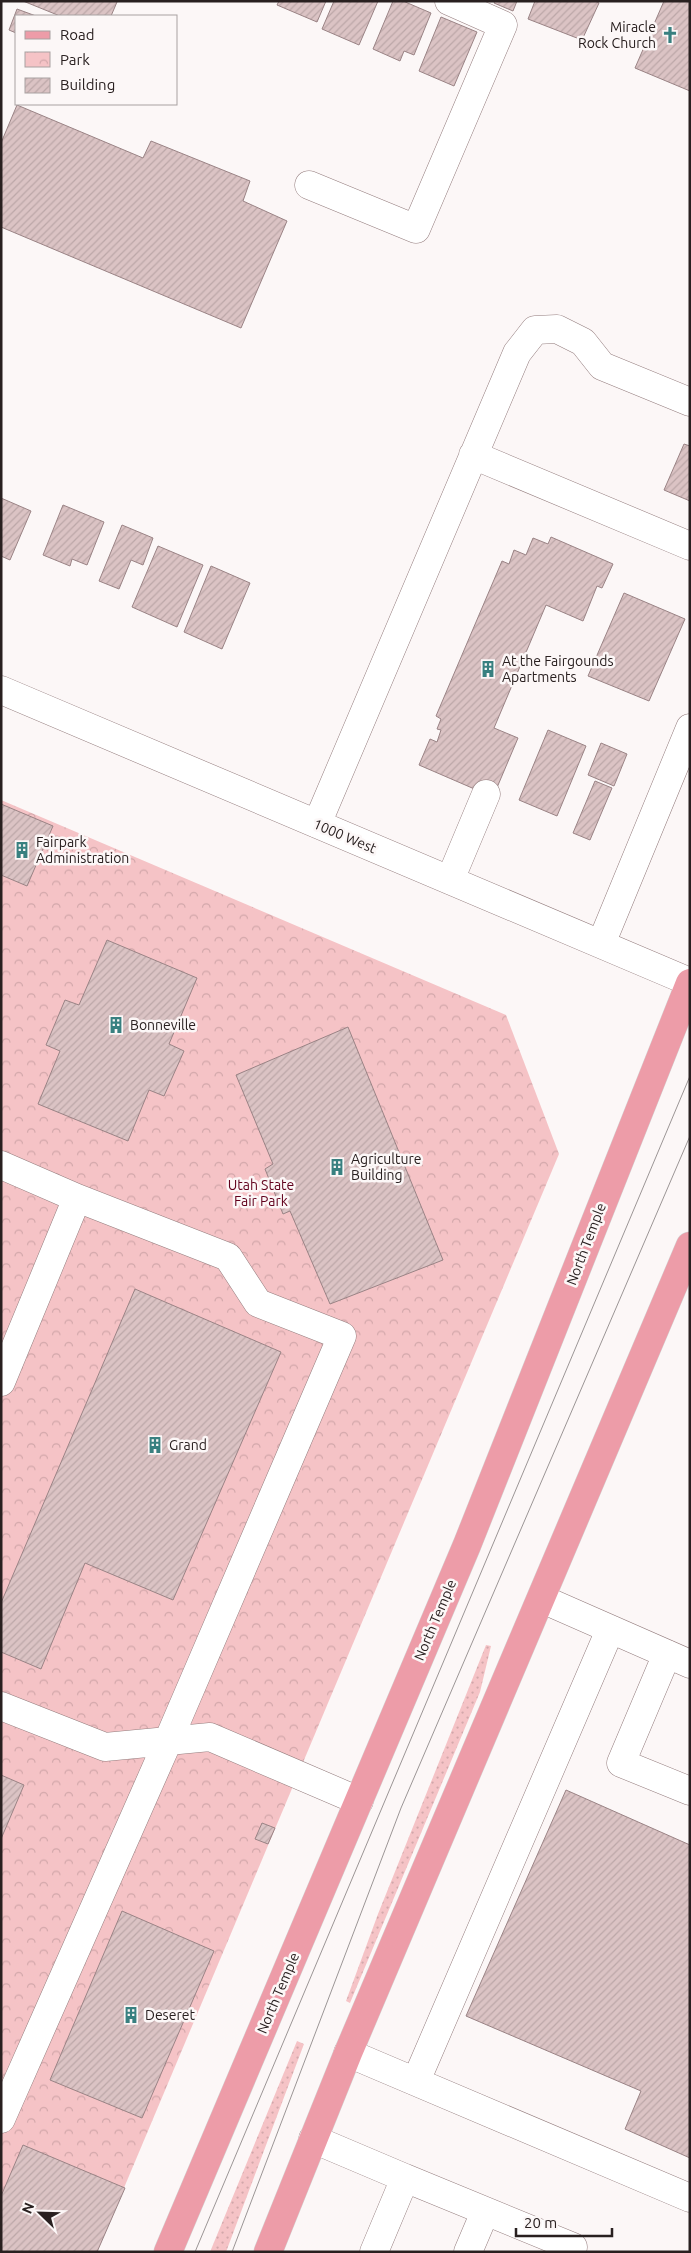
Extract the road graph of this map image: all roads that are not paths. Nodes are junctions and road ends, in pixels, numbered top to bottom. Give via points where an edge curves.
1 (448, 1) edge
2 (308, 185) dead end
3 (690, 402) edge
4 (473, 455) junction
5 (690, 546) edge
6 (1, 690) edge
7 (690, 728) edge
8 (486, 794) dead end
9 (317, 824) junction
10 (450, 880) junction
11 (600, 944) junction
12 (690, 982) edge
13 (1, 1165) edge
14 (77, 1198) junction
15 (688, 1256) edge
16 (1, 1382) edge
17 (542, 1599) junction
18 (610, 1630) junction
19 (678, 1659) edge
20 (1, 1706) edge
21 (168, 1741) junction
22 (690, 1791) edge
23 (359, 1801) junction
24 (348, 2053) junction
25 (416, 2081) junction
26 (1, 2120) edge
27 (313, 2139) junction
28 (405, 2178) junction
29 (690, 2198) edge
30 (485, 2212) junction
31 (168, 2252) edge
32 (268, 2252) edge
33 (374, 2252) edge
34 (468, 2252) edge
35 (571, 2252) edge

1 - 2 street via 503,25 416,229
3 - 4 street via 602,366 583,342 557,329 535,330 517,353
4 - 5 street
4 - 9 street
6 - 9 street, 1000 West
7 - 11 street
8 - 10 street
9 - 10 street, 1000 West
10 - 11 street, 1000 West
11 - 12 street, 1000 West
12 - 23 main road, North Temple via 467,1545
13 - 14 street
14 - 16 street
14 - 21 street via 228,1257 258,1302 342,1336
15 - 17 main road
17 - 18 street
17 - 24 main road
18 - 19 street
18 - 25 street
19 - 22 street via 622,1763
20 - 21 street via 105,1747
21 - 23 street via 210,1737
21 - 26 street
23 - 31 main road, North Temple
24 - 25 street
24 - 27 main road
25 - 29 street
27 - 28 street
27 - 32 main road
28 - 30 street
28 - 33 street
30 - 34 street
30 - 35 street via 574,2247

